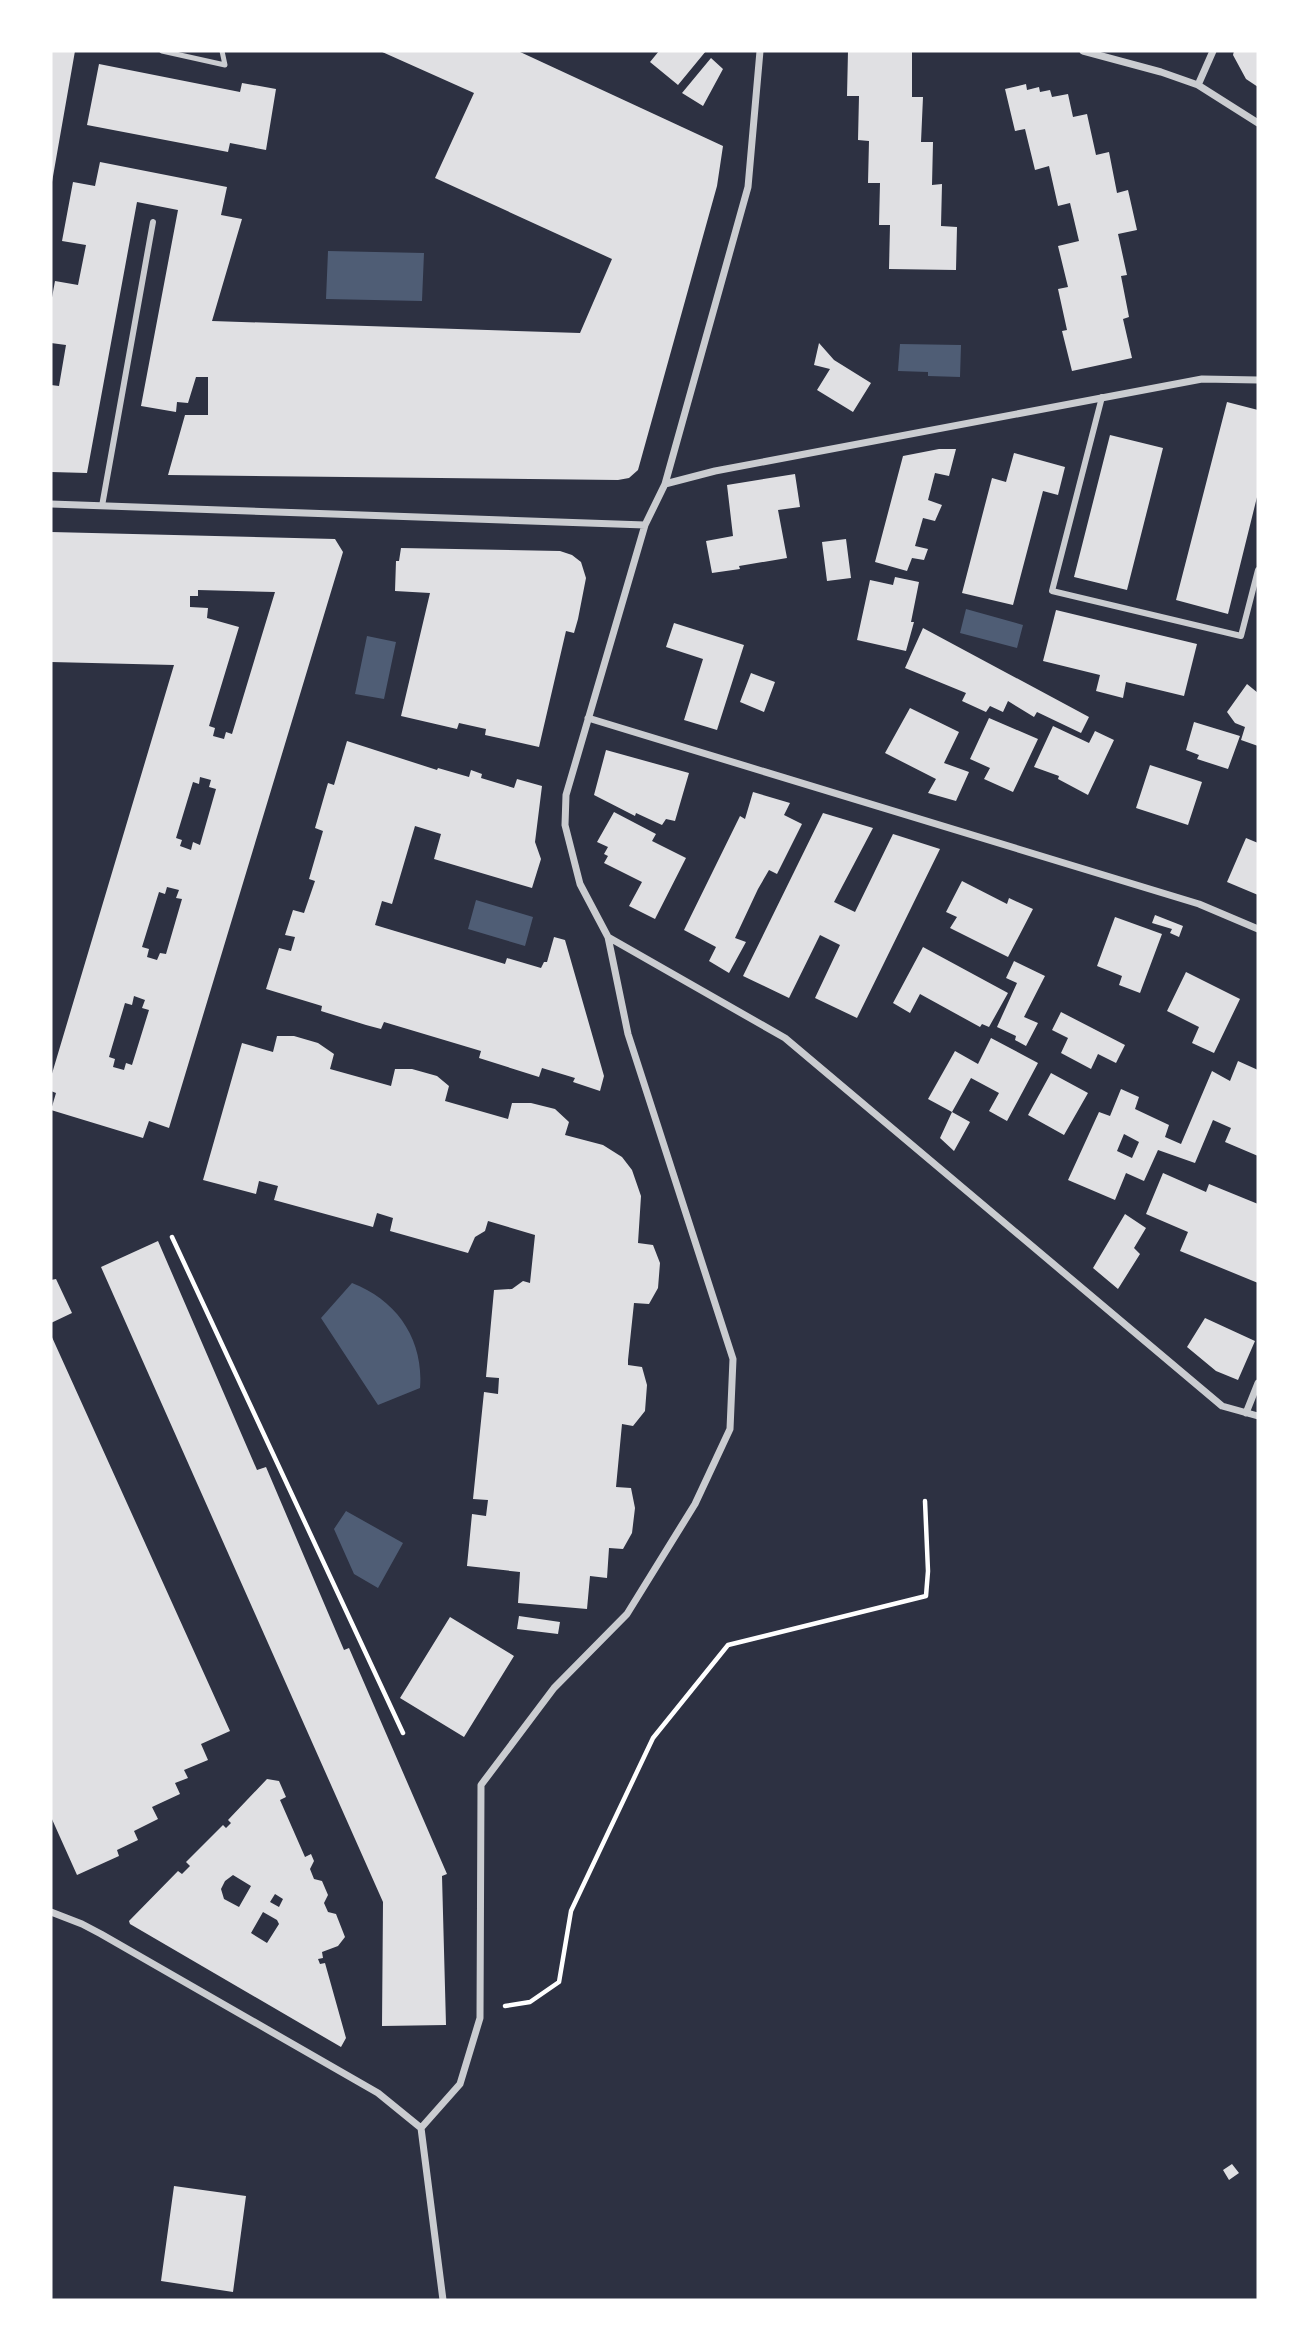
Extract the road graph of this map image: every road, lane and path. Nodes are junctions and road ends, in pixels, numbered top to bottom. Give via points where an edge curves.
1 (162, 51) edge
2 (222, 51) edge
3 (760, 51) edge
4 (1083, 51) edge
5 (1213, 51) edge
6 (1198, 85) junction
7 (1258, 123) edge
8 (153, 222) dead end
9 (1258, 380) edge
10 (1102, 396) junction
11 (666, 484) junction
12 (51, 505) edge
13 (102, 506) junction
14 (645, 525) junction
15 (1258, 570) edge
16 (589, 718) junction
17 (1258, 929) edge
18 (608, 937) junction
19 (172, 1237) dead end
20 (1258, 1382) edge
21 (1246, 1413) junction
22 (1258, 1416) edge
23 (925, 1502) dead end
24 (402, 1733) dead end
25 (51, 1912) edge
26 (480, 2011) junction
27 (421, 2127) junction
28 (443, 2300) edge

1 - 2 lane via 225,65
3 - 11 street via 748,187
4 - 6 street
5 - 6 street
6 - 7 street
8 - 13 street
9 - 10 street via 1202,379
10 - 11 street
10 - 15 street via 1052,591 1241,636
11 - 14 street
12 - 13 street
13 - 14 street
14 - 16 street
16 - 17 street via 1199,904
16 - 18 street via 566,795 565,825 580,884
18 - 21 street via 785,1038 1223,1406
18 - 26 street via 628,1034 733,1359 730,1429 695,1504 627,1614 554,1688 481,1785
19 - 24 path
20 - 21 street
21 - 22 street
23 - 26 path via 926,1596 729,1645 653,1738 571,1911 559,1982 530,2002
25 - 27 street via 101,1934 378,2093
26 - 27 street via 460,2084
27 - 28 street

